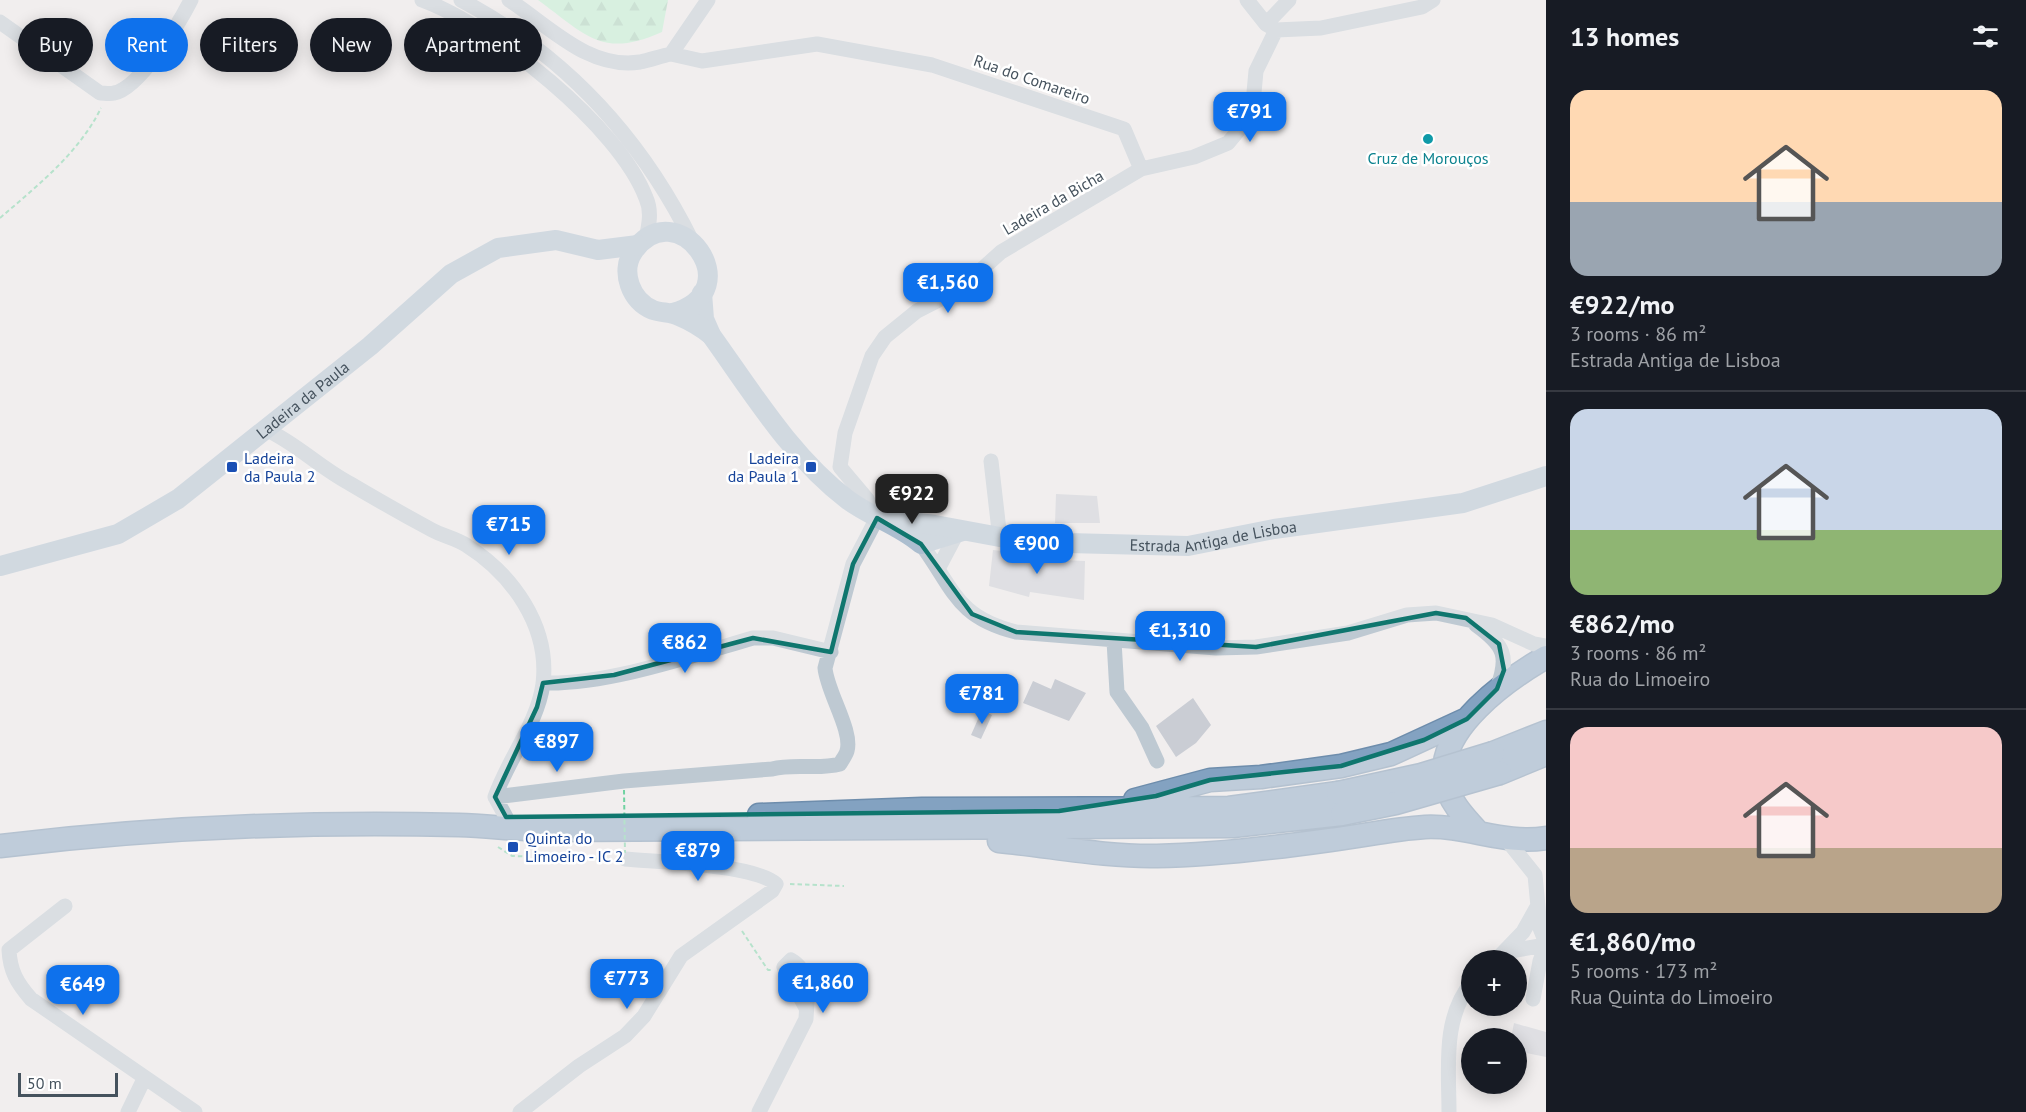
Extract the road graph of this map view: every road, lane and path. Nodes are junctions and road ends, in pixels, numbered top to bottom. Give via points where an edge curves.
1 (422, 0) edge
2 (461, 0) edge
3 (509, 0) edge
4 (708, 0) edge
5 (1247, 0) edge
6 (1289, 0) edge
7 (1433, 0) edge
8 (190, 1) edge
9 (0, 22) edge
10 (1271, 27) junction
11 (671, 54) junction
12 (108, 93) junction
13 (1141, 169) junction
14 (0, 218) edge
15 (692, 241) junction
16 (642, 242) junction
17 (598, 250) junction
18 (628, 282) junction
19 (702, 293) junction
20 (673, 313) junction
21 (711, 335) junction
22 (265, 429) junction
23 (991, 460) dead end
24 (1546, 476) edge
25 (878, 518) junction
26 (935, 525) junction
27 (960, 533) junction
28 (1000, 539) junction
29 (921, 544) junction
30 (0, 566) edge
31 (938, 569) junction
32 (1466, 618) junction
33 (1114, 641) junction
34 (1546, 646) edge
35 (831, 652) junction
36 (1546, 657) edge
37 (543, 683) junction
38 (1497, 689) junction
39 (1467, 719) junction
40 (1546, 732) edge
41 (1546, 754) edge
42 (1157, 761) dead end
43 (1497, 763) junction
44 (624, 786) junction
45 (495, 797) junction
46 (1340, 803) junction
47 (1059, 811) junction
48 (506, 817) junction
49 (462, 825) junction
50 (944, 829) junction
51 (1477, 831) junction
52 (1546, 838) edge
53 (1507, 840) junction
54 (0, 846) edge
55 (505, 847) dead end
56 (625, 856) junction
57 (776, 884) junction
58 (844, 886) dead end
59 (1538, 904) junction
60 (65, 906) dead end
61 (734, 918) junction
62 (1546, 945) edge
63 (1505, 950) edge
64 (1516, 950) edge
65 (784, 967) dead end
66 (768, 970) dead end
67 (1461, 995) edge
68 (1533, 999) dead end
69 (144, 1079) junction
70 (128, 1112) edge
71 (195, 1112) edge
72 (520, 1112) edge
73 (759, 1112) edge
74 (1449, 1112) edge

1 - 16 street via 480,30 532,66 576,105 617,151 647,199 650,214
2 - 15 street via 543,51 588,92 631,141 670,198
3 - 11 street via 579,50 610,62 639,62
4 - 11 street
5 - 10 street
6 - 10 street
7 - 10 street via 1422,7 1321,28
8 - 12 street via 175,32 146,67 128,86
9 - 12 street via 100,93
10 - 13 street via 1256,71 1252,114 1228,143 1194,157
11 - 13 street, Rua do Comareiro via 702,61 818,44 932,65 1124,129
12 - 14 path via 90,129 71,152
13 - 25 street, Ladeira da Bicha via 1001,252 960,289 917,311 885,337 872,356 840,457 840,467
15 - 16 main road via 669,232
15 - 19 main road via 700,249 708,271
16 - 17 main road
16 - 18 main road via 631,256
17 - 18 main road
17 - 22 main road, Ladeira da Paula via 556,240 498,248 451,274 370,346
18 - 20 main road via 633,293 650,309
19 - 20 main road via 690,306
19 - 21 main road via 704,319
20 - 21 main road
21 - 25 main road via 811,468 848,500
22 - 30 main road, Ladeira da Paula via 178,499 118,534
22 - 37 street via 288,440 342,480 435,532 463,543 495,565 518,590 536,628
23 - 28 street
24 - 28 main road, Estrada Antiga de Lisboa via 1463,503 1188,546
25 - 26 main road, Estrada Antiga de Lisboa
25 - 29 main road via 904,529
25 - 35 street via 853,564
26 - 27 main road, Estrada Antiga de Lisboa
26 - 29 street
27 - 28 main road, Estrada Antiga de Lisboa
27 - 29 main road
27 - 31 street
29 - 31 street
31 - 33 street via 952,593 972,614 994,627
32 - 33 street via 1436,613 1407,615 1348,633 1256,647
32 - 34 street
32 - 38 street via 1499,644 1504,669
33 - 42 street via 1117,692 1142,728
35 - 37 street via 773,638 753,638 614,675
35 - 44 street via 825,668 826,684 846,733 848,750 840,764 789,765
36 - 38 highway
37 - 45 street via 537,707
38 - 39 highway
39 - 47 highway via 1391,754 1341,766 1210,780 1147,798
39 - 51 highway via 1445,761 1445,781 1464,817
40 - 43 highway
41 - 43 highway
43 - 46 highway, bridge via 1421,775
44 - 45 street
44 - 56 path, bridge
45 - 48 street
46 - 47 highway
46 - 50 highway via 1233,826
47 - 48 highway via 922,809 732,816
48 - 49 highway
49 - 50 highway via 509,830
49 - 54 highway via 172,830
50 - 51 highway via 999,841 1156,856 1262,848 1397,829
51 - 53 highway
52 - 53 highway
53 - 59 street via 1535,875
55 - 56 path via 498,846 512,856
56 - 57 street via 733,869 770,878
57 - 58 path
57 - 61 street
59 - 62 street
59 - 63 street via 1523,932
60 - 69 street via 9,950 17,983 31,999
61 - 66 path
61 - 72 street via 681,956 644,1016 625,1036
62 - 64 street
62 - 68 street
65 - 73 street via 791,960 806,974 806,1018
67 - 74 street via 1449,1034
69 - 70 street
69 - 71 street

